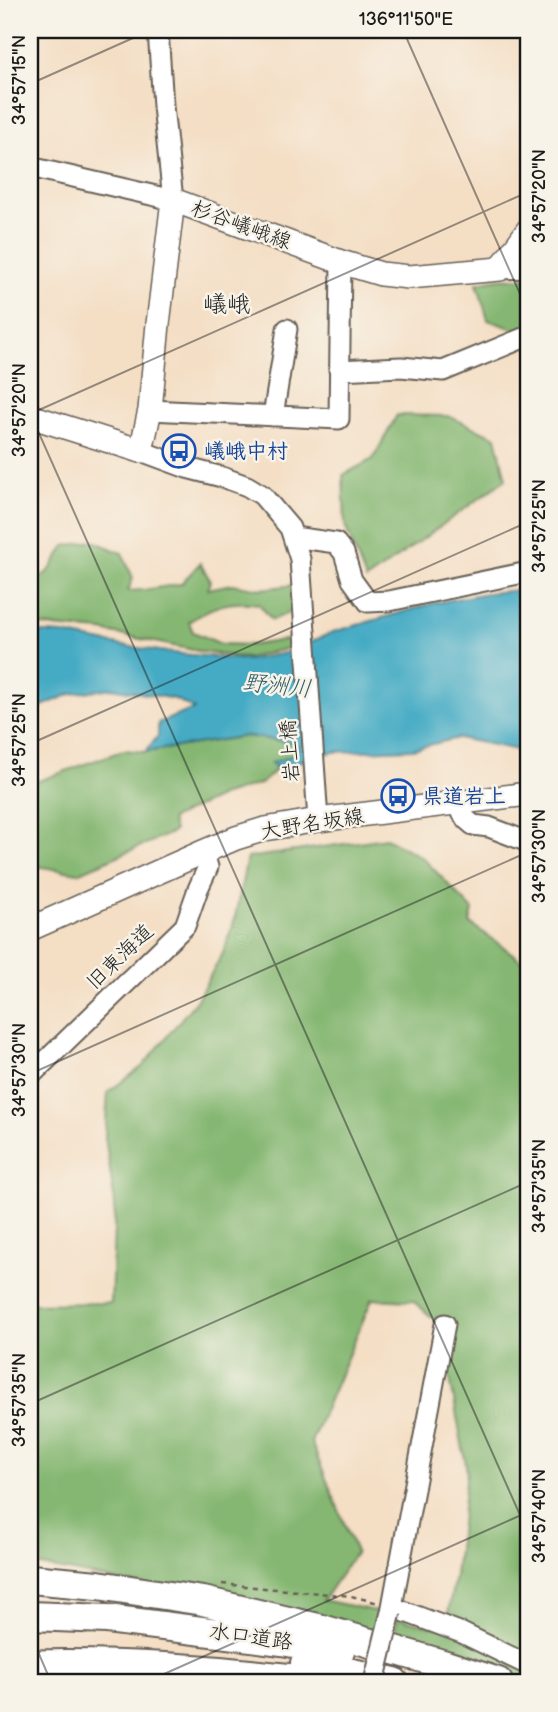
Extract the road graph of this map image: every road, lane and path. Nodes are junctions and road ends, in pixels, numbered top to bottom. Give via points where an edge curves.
1 (158, 30) edge
2 (30, 167) edge
3 (173, 201) junction
4 (528, 230) edge
5 (341, 262) junction
6 (528, 268) edge
7 (500, 269) junction
8 (287, 329) dead end
9 (528, 336) edge
10 (340, 370) junction
11 (149, 410) junction
12 (30, 416) edge
13 (274, 416) junction
14 (141, 450) junction
15 (293, 537) junction
16 (528, 572) edge
17 (528, 794) edge
18 (457, 804) junction
19 (318, 820) junction
20 (528, 842) edge
21 (203, 852) junction
22 (30, 929) edge
23 (30, 1076) edge
24 (445, 1324) dead end
25 (30, 1579) edge
26 (217, 1583) dead end
27 (391, 1609) junction
28 (30, 1616) edge
29 (30, 1634) edge
30 (30, 1665) edge
31 (528, 1665) edge
32 (325, 1682) edge
33 (374, 1682) edge
34 (394, 1682) edge
35 (468, 1682) edge
36 (498, 1682) edge

1 - 3 street
2 - 3 street
3 - 5 main road, 杉谷嶬峨線
3 - 11 main road, 杉谷嶬峨線
4 - 7 main road
5 - 7 main road, 杉谷嶬峨線 via 409,277
5 - 10 street
6 - 7 street
8 - 13 street
9 - 10 street via 443,371 401,367
10 - 13 street via 339,419
11 - 13 street
11 - 14 main road, 杉谷嶬峨線
12 - 14 main road
14 - 15 street via 247,486 262,495
15 - 16 street via 336,543 352,580 368,602
15 - 19 street, 岩上橋 via 300,559
17 - 18 main road, 大野名坂線
18 - 19 main road, 大野名坂線
18 - 20 street via 473,825
19 - 21 main road, 大野名坂線 via 265,829
21 - 22 main road, 大野名坂線
21 - 23 street, 旧東海道 via 208,867 185,926
24 - 27 street
25 - 36 highway via 203,1601 322,1629
26 - 27 path via 351,1596
27 - 31 street via 462,1633
27 - 33 street, bridge
28 - 35 highway, 水口道路 via 107,1619 282,1641 368,1656
29 - 34 highway, 水口道路 via 178,1644
30 - 32 highway via 145,1666

